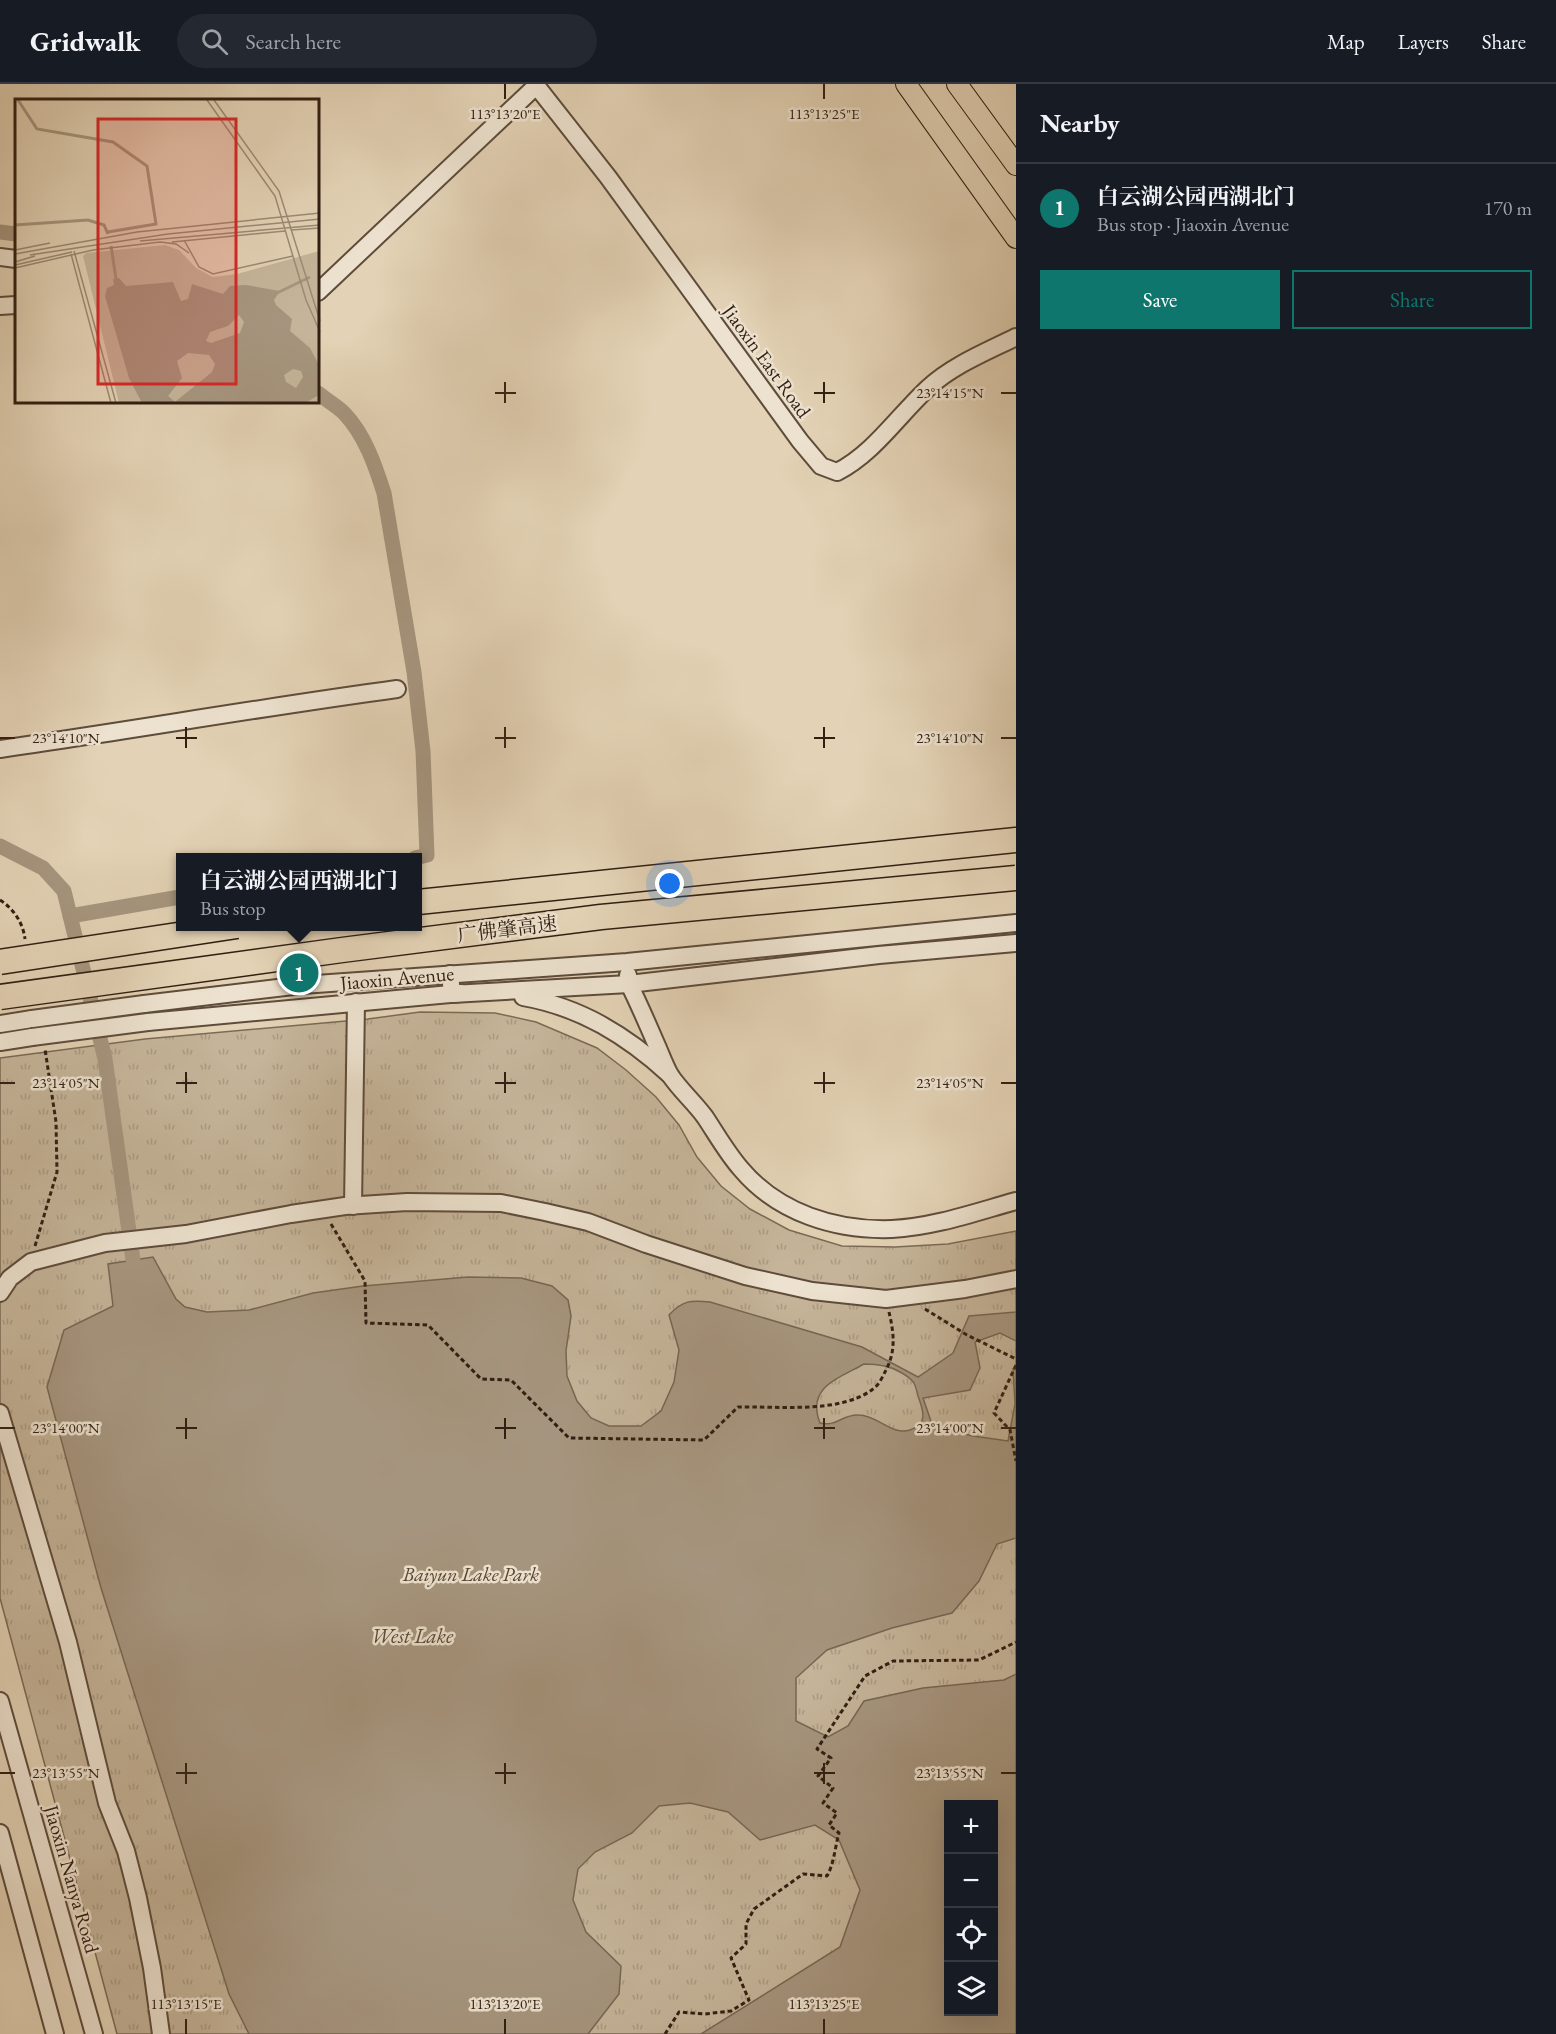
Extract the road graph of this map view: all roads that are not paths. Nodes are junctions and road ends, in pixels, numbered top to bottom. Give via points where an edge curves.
1 (906, 84) edge
2 (957, 84) edge
3 (536, 85) edge
4 (1016, 165) edge
5 (1016, 238) edge
6 (0, 257) edge
7 (15, 259) edge
8 (320, 290) edge
9 (15, 305) edge
10 (0, 306) edge
11 (1016, 337) edge
12 (397, 689) dead end
13 (0, 749) edge
14 (1016, 840) edge
15 (1016, 878) edge
16 (422, 901) edge
17 (1016, 923) edge
18 (210, 931) edge
19 (1016, 943) edge
20 (0, 962) edge
21 (627, 962) junction
22 (450, 974) junction
23 (629, 984) junction
24 (452, 994) junction
25 (0, 997) edge
26 (356, 1002) junction
27 (0, 1024) edge
28 (0, 1042) edge
29 (670, 1075) junction
30 (1016, 1201) edge
31 (353, 1206) junction
32 (1016, 1279) edge
33 (0, 1293) edge
34 (0, 1413) edge
35 (0, 1701) edge
36 (0, 1833) edge
37 (55, 2034) edge
38 (94, 2034) edge
39 (161, 2034) edge

1 - 5 main road
2 - 4 main road
3 - 8 street
3 - 11 street, Jiaoxin East Road via 821,466 837,472 854,463 930,386 964,363
6 - 7 street
9 - 10 street
12 - 13 street
14 - 16 highway, 广佛肇高速
15 - 25 highway, 广佛肇高速, bridge via 601,918
17 - 21 street, Jiaoxin Avenue
18 - 20 highway, bridge
19 - 23 street
21 - 22 street, Jiaoxin Avenue
21 - 23 street, Jiaoxin Avenue
22 - 24 street
22 - 27 street, Jiaoxin Avenue, bridge via 302,985
23 - 24 street
23 - 29 street, Jiaoxin Avenue
24 - 26 street, Jiaoxin Avenue
24 - 29 street, Jiaoxin Avenue via 513,995 570,1009 631,1042
26 - 28 street, Jiaoxin Avenue, bridge via 148,1022 38,1040
26 - 31 street
29 - 30 street, Jiaoxin Avenue via 742,1172 777,1200 819,1221 846,1227 894,1229
31 - 32 street via 501,1203 588,1222 745,1276 812,1291 886,1299
31 - 33 street via 105,1243 31,1262 10,1278
34 - 39 street via 68,1642 107,1803 126,1851 152,1968
35 - 38 street, Jiaoxin Nanya Road
36 - 37 street

